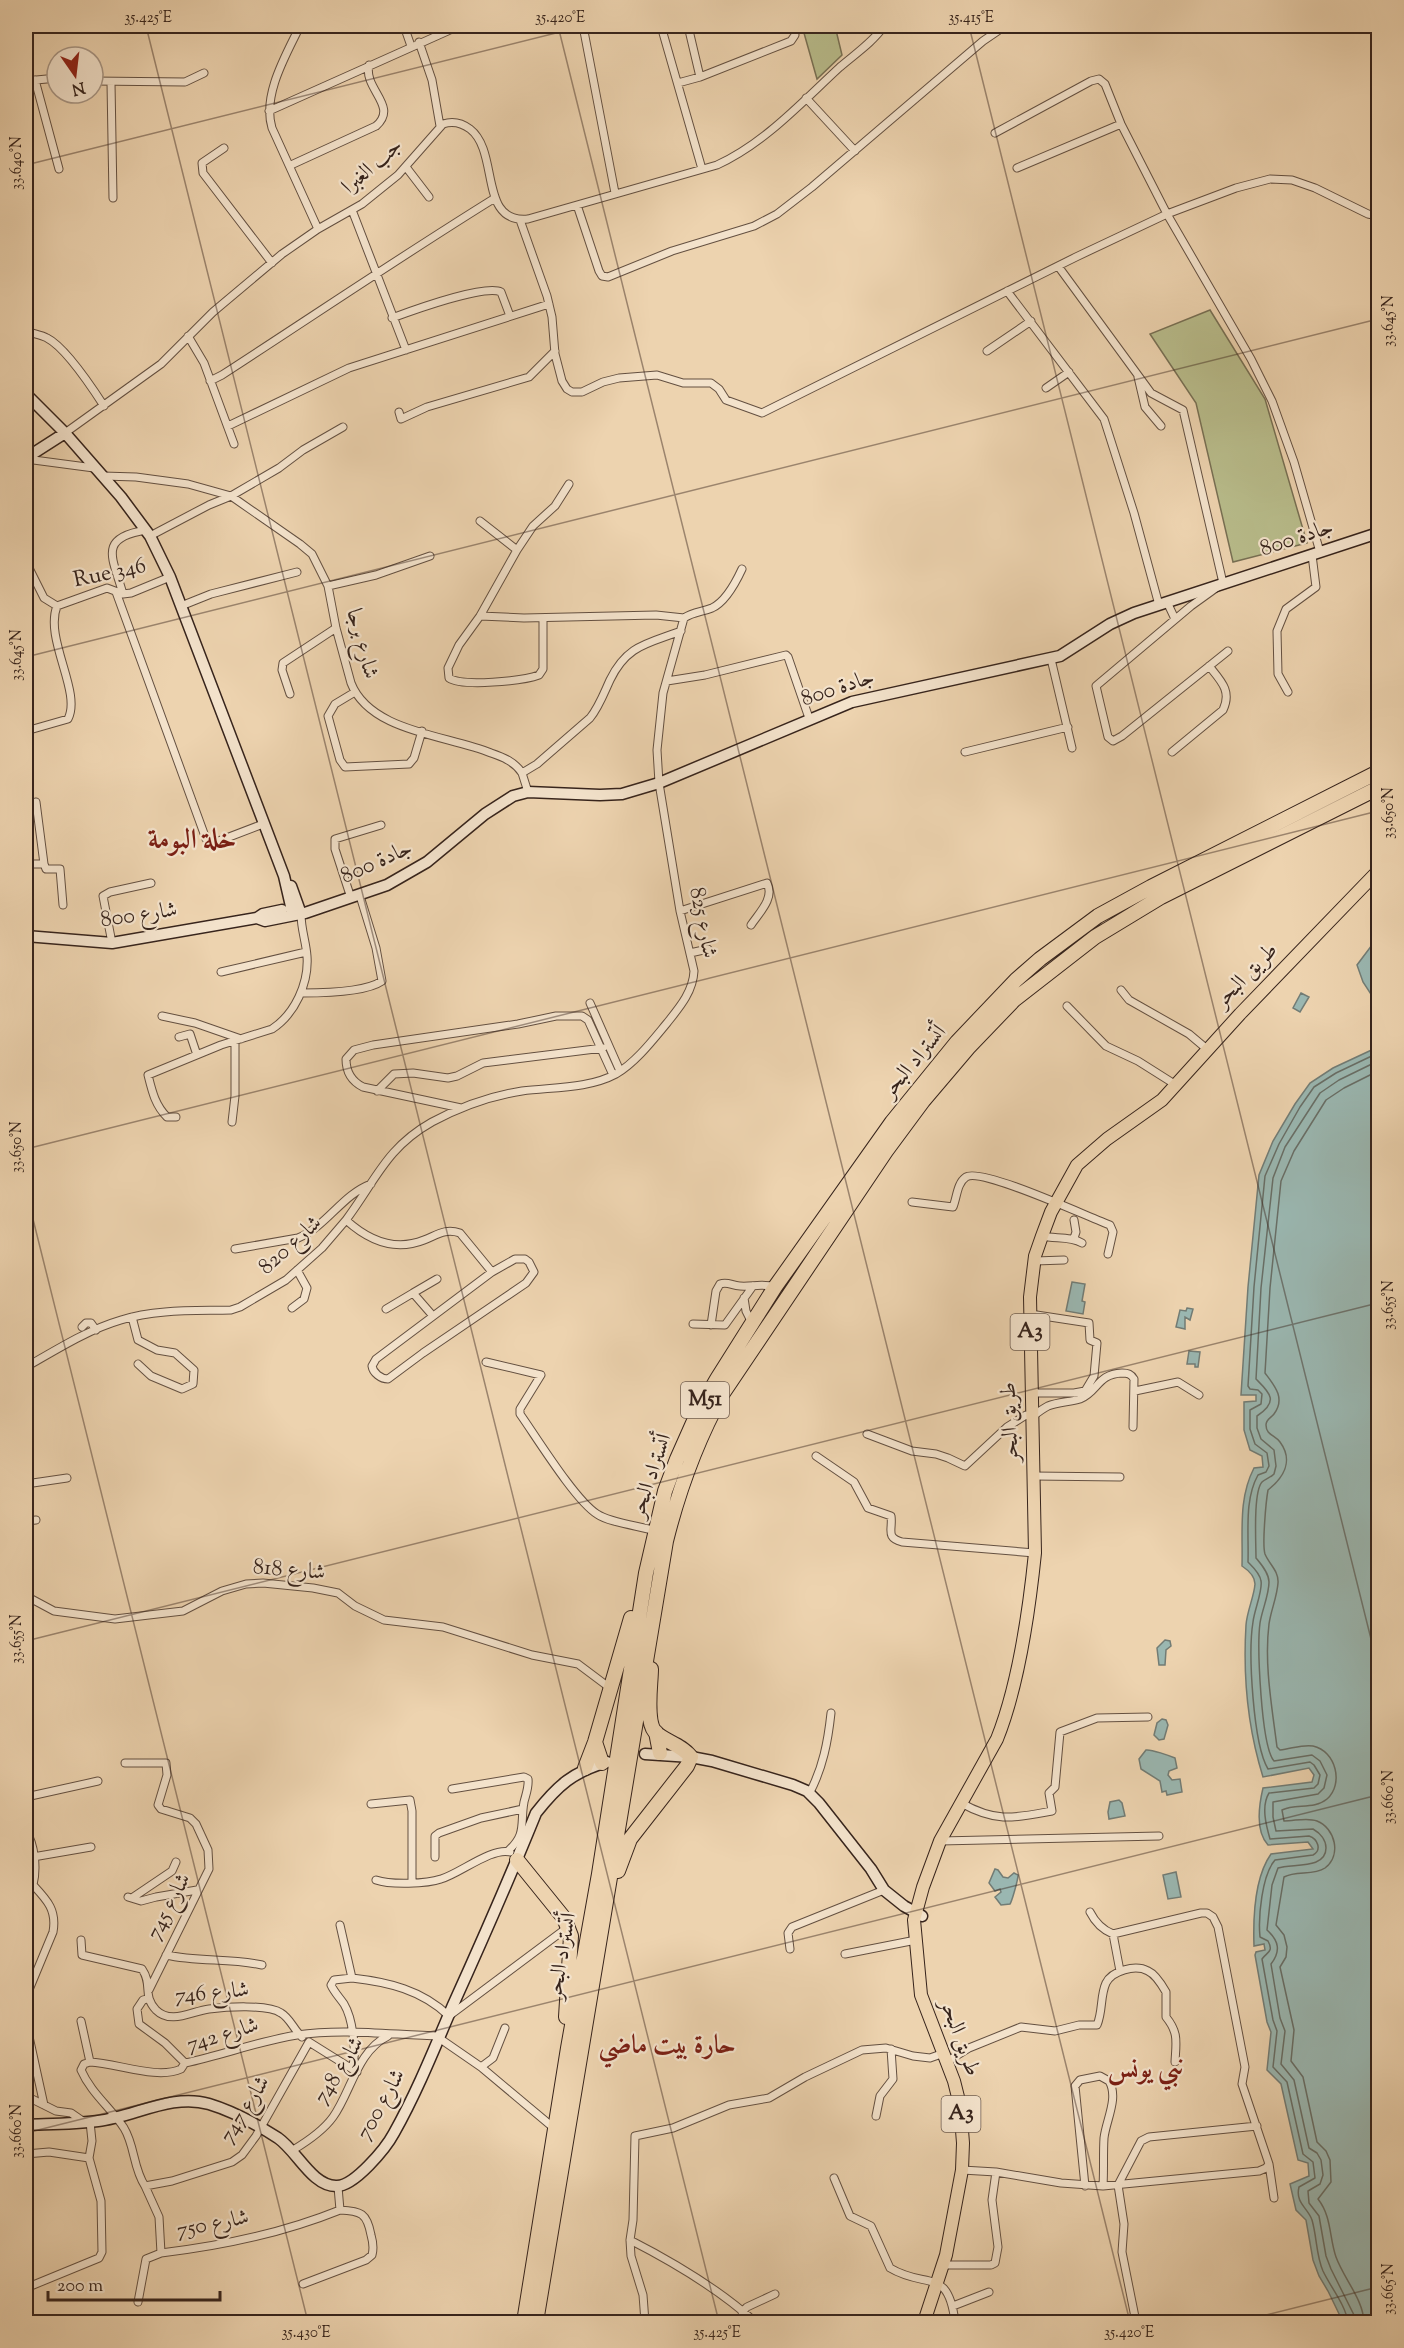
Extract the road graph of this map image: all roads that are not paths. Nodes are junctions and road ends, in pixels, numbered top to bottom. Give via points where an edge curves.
1 (300, 26) edge
2 (404, 26) edge
3 (459, 26) edge
4 (584, 26) edge
5 (661, 26) edge
6 (687, 26) edge
7 (793, 26) edge
8 (884, 26) edge
9 (1005, 26) edge
10 (415, 44) junction
11 (369, 65) junction
12 (204, 73) dead end
13 (700, 77) junction
14 (45, 79) edge
15 (35, 80) junction
16 (26, 81) edge
17 (105, 82) edge
18 (111, 83) junction
19 (678, 83) junction
20 (806, 98) junction
21 (269, 111) junction
22 (1121, 124) junction
23 (440, 126) junction
24 (994, 132) dead end
25 (224, 148) dead end
26 (855, 151) junction
27 (291, 165) junction
28 (405, 167) junction
29 (1017, 168) dead end
30 (59, 169) dead end
31 (702, 169) junction
32 (615, 193) junction
33 (429, 197) dead end
34 (113, 198) dead end
35 (495, 198) junction
36 (577, 205) junction
37 (352, 210) junction
38 (1167, 214) junction
39 (1378, 216) edge
40 (520, 220) junction
41 (318, 229) junction
42 (272, 263) junction
43 (1058, 266) junction
44 (377, 275) junction
45 (1007, 291) junction
46 (549, 304) junction
47 (510, 316) junction
48 (392, 318) junction
49 (1031, 321) junction
50 (29, 332) dead end
51 (188, 336) junction
52 (406, 350) junction
53 (555, 351) junction
54 (987, 351) dead end
55 (1137, 371) junction
56 (1069, 372) junction
57 (210, 381) junction
58 (1046, 388) dead end
59 (26, 394) edge
60 (104, 406) junction
61 (399, 412) dead end
62 (228, 426) junction
63 (1161, 426) dead end
64 (343, 427) dead end
65 (64, 433) junction
66 (234, 444) dead end
67 (26, 458) edge
68 (99, 472) junction
69 (569, 484) dead end
70 (231, 496) junction
71 (480, 521) dead end
72 (148, 533) junction
73 (1378, 533) edge
74 (517, 550) junction
75 (1316, 554) junction
76 (430, 556) dead end
77 (26, 562) edge
78 (742, 569) dead end
79 (297, 572) dead end
80 (170, 577) junction
81 (1222, 583) junction
82 (328, 586) junction
83 (120, 593) junction
84 (1163, 603) junction
85 (57, 606) junction
86 (181, 606) junction
87 (480, 616) junction
88 (543, 618) junction
89 (684, 618) junction
90 (1175, 619) junction
91 (336, 628) junction
92 (681, 631) junction
93 (1228, 651) dead end
94 (1051, 659) junction
95 (1209, 666) junction
96 (667, 681) junction
97 (355, 692) junction
98 (1288, 692) dead end
99 (290, 694) dead end
100 (809, 718) junction
101 (1068, 727) junction
102 (26, 731) edge
103 (422, 731) junction
104 (1072, 748) dead end
105 (965, 752) dead end
106 (1172, 752) dead end
107 (1378, 772) edge
108 (522, 773) junction
109 (659, 783) junction
110 (1378, 788) edge
111 (528, 792) junction
112 (36, 802) dead end
113 (263, 824) junction
114 (381, 825) dead end
115 (26, 864) edge
116 (44, 864) junction
117 (1378, 870) edge
118 (151, 883) dead end
119 (356, 897) junction
120 (329, 904) joint
121 (63, 905) dead end
122 (680, 911) junction
123 (297, 914) junction
124 (751, 925) dead end
125 (28, 936) edge
126 (112, 944) junction
127 (708, 949) dead end
128 (306, 952) junction
129 (690, 953) junction
130 (26, 958) edge
131 (221, 972) dead end
132 (1121, 990) dead end
133 (302, 993) junction
134 (590, 1003) dead end
135 (1066, 1006) dead end
136 (162, 1016) dead end
137 (179, 1037) dead end
138 (238, 1040) junction
139 (603, 1048) junction
140 (1208, 1050) junction
141 (197, 1055) junction
142 (617, 1073) junction
143 (1176, 1085) junction
144 (377, 1090) junction
145 (460, 1108) junction
146 (177, 1117) dead end
147 (232, 1122) dead end
148 (371, 1184) junction
149 (912, 1202) dead end
150 (1056, 1203) junction
151 (346, 1220) junction
152 (1074, 1220) dead end
153 (1042, 1236) junction
154 (1074, 1238) junction
155 (1082, 1243) dead end
156 (235, 1249) dead end
157 (1108, 1254) dead end
158 (1064, 1260) dead end
159 (1035, 1261) junction
160 (297, 1270) junction
161 (492, 1272) junction
162 (437, 1279) dead end
163 (753, 1286) junction
164 (775, 1287) junction
165 (413, 1293) junction
166 (744, 1298) junction
167 (292, 1308) dead end
168 (386, 1309) dead end
169 (1030, 1314) junction
170 (132, 1317) junction
171 (433, 1317) junction
172 (752, 1323) junction
173 (693, 1324) dead end
174 (711, 1325) junction
175 (82, 1327) dead end
176 (96, 1330) junction
177 (486, 1362) dead end
178 (138, 1364) dead end
179 (26, 1367) edge
180 (1135, 1391) junction
181 (1031, 1393) junction
182 (1199, 1395) dead end
183 (1032, 1417) junction
184 (1133, 1427) dead end
185 (867, 1434) dead end
186 (816, 1456) dead end
187 (1034, 1476) junction
188 (1120, 1477) dead end
189 (67, 1478) dead end
190 (26, 1484) edge
191 (36, 1520) dead end
192 (26, 1521) edge
193 (656, 1531) junction
194 (1035, 1553) junction
195 (646, 1573) junction
196 (26, 1596) edge
197 (651, 1626) junction
198 (610, 1688) junction
199 (831, 1713) dead end
200 (1148, 1717) dead end
201 (656, 1732) junction
202 (595, 1742) junction
203 (652, 1754) joint
204 (691, 1757) junction
205 (604, 1762) joint
206 (125, 1763) dead end
207 (585, 1768) junction
208 (98, 1781) dead end
209 (452, 1789) dead end
210 (809, 1794) junction
211 (26, 1797) edge
212 (961, 1803) junction
213 (370, 1804) dead end
214 (523, 1809) junction
215 (26, 1831) edge
216 (1159, 1836) dead end
217 (940, 1841) junction
218 (91, 1847) dead end
219 (512, 1856) junction
220 (33, 1857) junction
221 (435, 1857) dead end
222 (176, 1862) dead end
223 (376, 1880) dead end
224 (412, 1881) junction
225 (29, 1886) edge
226 (197, 1890) junction
227 (884, 1890) junction
228 (604, 1909) junction
229 (1090, 1912) dead end
230 (918, 1916) junction
231 (340, 1925) dead end
232 (568, 1927) junction
233 (1113, 1934) junction
234 (81, 1940) dead end
235 (916, 1940) junction
236 (790, 1949) dead end
237 (845, 1954) dead end
238 (166, 1955) junction
239 (262, 1965) dead end
240 (1120, 1971) junction
241 (352, 1978) junction
242 (148, 1990) junction
243 (26, 1997) edge
244 (147, 1999) junction
245 (449, 2016) junction
246 (81, 2021) dead end
247 (26, 2023) edge
248 (505, 2028) dead end
249 (351, 2031) junction
250 (299, 2035) junction
251 (390, 2035) junction
252 (440, 2037) junction
253 (309, 2042) junction
254 (568, 2048) junction
255 (891, 2049) junction
256 (948, 2056) junction
257 (90, 2062) junction
258 (1175, 2062) dead end
259 (185, 2063) junction
260 (481, 2067) junction
261 (354, 2071) junction
262 (26, 2096) edge
263 (44, 2105) junction
264 (876, 2116) dead end
265 (115, 2117) junction
266 (87, 2122) junction
267 (26, 2125) edge
268 (1257, 2126) junction
269 (260, 2128) junction
270 (555, 2129) junction
271 (293, 2150) junction
272 (26, 2154) edge
273 (89, 2158) junction
274 (1269, 2164) junction
275 (965, 2170) junction
276 (996, 2172) junction
277 (834, 2178) dead end
278 (145, 2186) junction
279 (1085, 2186) junction
280 (1103, 2186) junction
281 (1118, 2186) junction
282 (338, 2187) junction
283 (1274, 2198) dead end
284 (340, 2210) junction
285 (630, 2240) junction
286 (161, 2253) junction
287 (947, 2265) junction
288 (303, 2284) dead end
289 (938, 2284) junction
290 (26, 2288) edge
291 (989, 2292) dead end
292 (775, 2294) dead end
293 (138, 2302) dead end
294 (953, 2306) junction
295 (742, 2312) junction
296 (524, 2322) edge
297 (536, 2322) edge
298 (645, 2322) edge
299 (755, 2322) edge
300 (924, 2322) edge
301 (930, 2322) edge
302 (955, 2322) edge
303 (1136, 2322) edge

1 - 21 street via 276,81
2 - 10 street
3 - 10 street
4 - 32 street
5 - 19 street
6 - 13 street
7 - 13 street via 795,35 791,41
8 - 20 street
9 - 26 street via 983,40
10 - 11 street
10 - 23 street via 432,80
11 - 21 street
11 - 27 street via 368,77 382,104 384,118 376,126
12 - 18 street via 185,82
13 - 19 street
14 - 15 street
15 - 16 street
15 - 30 street
17 - 18 street
18 - 34 street
19 - 31 street
20 - 26 street
20 - 31 street via 745,150
21 - 27 street via 272,128
22 - 24 street via 1105,84 1096,79
22 - 29 street
22 - 38 street
23 - 28 street, جب الغبرا
23 - 35 street via 462,124 482,140
25 - 42 street via 202,163 203,173
26 - 36 street via 768,220 672,251 608,277 598,271
27 - 41 street
28 - 33 street
28 - 37 street, جب الغبرا
31 - 32 street
32 - 36 street
35 - 40 street via 504,211
35 - 44 street
36 - 40 street
37 - 41 street, جب الغبرا
37 - 44 street
38 - 39 street via 1274,178 1315,188
38 - 43 street
38 - 75 street via 1272,401 1294,462
40 - 46 street
41 - 42 street, جب الغبرا
42 - 51 street, جب الغبرا
43 - 45 street
43 - 55 street
44 - 48 street
44 - 57 street
45 - 49 street
45 - 53 street via 763,412 726,400 711,383 683,383 657,375 619,378 572,392 562,381
46 - 47 street
46 - 53 street
47 - 48 street via 501,292 489,289
47 - 52 street
48 - 52 street
49 - 54 street
49 - 56 street
50 - 60 street via 57,346
51 - 57 street
51 - 60 street, جب الغبرا via 161,364
52 - 62 street via 349,368
53 - 61 street via 529,377 427,407 401,419
55 - 63 street via 1145,407
55 - 81 street via 1154,396 1183,410
56 - 58 street
56 - 84 street via 1104,419
57 - 62 street
59 - 65 main road
60 - 65 street, جب الغبرا
62 - 66 street
64 - 70 street
65 - 67 main road
65 - 68 main road
67 - 68 street, شارع برجا
68 - 70 street, شارع برجا via 188,484
68 - 72 main road
69 - 74 street via 555,506 532,526
70 - 72 street
70 - 82 street, شارع برجا via 312,554
71 - 74 street
72 - 80 main road
72 - 83 street via 120,537 113,546
73 - 75 main road, جادة 800
74 - 87 street
75 - 81 main road, جادة 800
75 - 98 street via 1316,587 1286,609 1277,631 1278,674
76 - 82 street
77 - 85 street via 44,598
78 - 89 street via 716,605
79 - 86 street via 221,591
80 - 83 street, Rue 346
80 - 86 main road
81 - 84 main road, جادة 800
81 - 90 street
82 - 91 street, شارع برجا
83 - 85 street, Rue 346 via 107,588
83 - 113 street via 206,839 216,842
84 - 90 street
84 - 94 main road, جادة 800 via 1110,624 1074,649
85 - 102 street via 53,626 67,682 70,717
86 - 113 main road
87 - 88 street
87 - 88 street via 449,663 448,677 453,681 514,680 539,675
88 - 89 street
89 - 92 street, شارع 825
90 - 95 street via 1096,686 1108,737 1113,741 1122,736
91 - 97 street, شارع برجا
91 - 99 street via 283,663
92 - 96 street, شارع 825
92 - 108 street via 627,654 590,718
93 - 95 street
94 - 100 main road, جادة 800 via 870,697
94 - 101 street
95 - 106 street via 1227,693 1227,701 1223,710
96 - 100 street via 786,655
96 - 109 street, شارع 825 via 657,750
97 - 103 street, شارع برجا via 381,717
97 - 103 street via 335,704 328,716 345,767 409,764
100 - 109 main road, جادة 800
101 - 104 street
101 - 105 street
103 - 108 street, شارع برجا via 504,758
107 - 164 highway, أتستراد البحر / M51 via 1098,916 1040,959 986,1011 925,1080
108 - 111 street
109 - 111 main road, جادة 800 via 622,794
109 - 122 street, شارع 825
110 - 197 highway, أتستراد البحر / M51 via 1161,897 1095,937 1014,1000 968,1048 886,1151 709,1418 678,1493
111 - 119 main road, جادة 800 via 513,796 485,814 414,871
112 - 116 street
113 - 123 main road
114 - 119 street via 335,839 335,849
115 - 116 street
116 - 121 street via 46,869 60,869
117 - 140 highway, طريق البحر / A3
118 - 126 street via 103,896
119 - 120 main road, جادة 800
119 - 133 street via 376,948 382,981 328,993
120 - 123 main road, شارع 800
122 - 124 street via 767,883 769,896
122 - 129 street, شارع 825
123 - 126 main road, شارع 800
123 - 128 street
125 - 126 main road, شارع 800
125 - 130 street
127 - 129 street
128 - 131 street
128 - 133 street
129 - 142 street, شارع 825 via 694,975 684,1001 651,1043
132 - 140 street via 1129,1000 1189,1034
133 - 138 street via 279,1025
134 - 142 street
135 - 143 street via 1106,1046
136 - 138 street via 195,1023
137 - 141 street via 190,1034
138 - 141 street
138 - 147 street
139 - 142 street
139 - 144 street via 483,1063 448,1078 413,1072 394,1074
139 - 144 street via 586,1018 577,1015 354,1050 346,1059 348,1072 358,1084
140 - 143 highway, طريق البحر / A3
141 - 146 street via 148,1075 161,1112
142 - 145 street, شارع 825 via 586,1083 499,1095
143 - 150 highway, طريق البحر / A3 via 1155,1106 1077,1165
144 - 145 street
145 - 148 street, شارع 825 via 399,1144
148 - 151 street, شارع 825
148 - 156 street via 357,1189 307,1234
149 - 150 street via 952,1206 964,1178 974,1175
150 - 153 highway, طريق البحر / A3
150 - 157 street via 1110,1225 1113,1232
151 - 160 street, شارع 820
151 - 161 street, شارع 820 via 362,1234 384,1244 416,1243 452,1230 460,1233
152 - 154 street
153 - 154 street
153 - 159 highway, طريق البحر / A3
154 - 155 street
158 - 159 street
159 - 169 highway, طريق البحر / A3
160 - 167 street via 307,1288 304,1299
160 - 170 street, شارع 820 via 231,1310
161 - 171 street
161 - 171 street via 506,1262 521,1259 529,1262 534,1272 526,1283 388,1379 375,1373 372,1366 376,1359
162 - 165 street
163 - 164 street
163 - 166 street
163 - 174 street via 720,1284
164 - 172 highway, أتستراد البحر / M51
165 - 168 street
165 - 171 street
166 - 172 street
166 - 174 street via 728,1323
169 - 181 highway, طريق البحر / A3
169 - 181 street via 1089,1323 1090,1340 1097,1343 1094,1376 1085,1391
170 - 176 street, شارع 820
170 - 178 street via 138,1340 183,1359 194,1370 193,1384 182,1389 151,1376
172 - 193 highway, أتستراد البحر / M51 via 717,1379 681,1450 665,1491
173 - 174 street
175 - 176 street via 91,1323
176 - 179 street, شارع 820
177 - 193 street via 541,1375 520,1414 593,1511
180 - 182 street via 1178,1382
180 - 183 street via 1131,1375 1110,1375 1087,1395 1048,1406
180 - 184 street
181 - 183 highway, طريق البحر / A3
183 - 185 street via 1026,1415 1007,1427 965,1466
183 - 187 highway, طريق البحر / A3
186 - 194 street via 854,1482 868,1508 891,1516 892,1539
187 - 188 street
187 - 194 highway, طريق البحر / A3
189 - 190 street
191 - 192 street
193 - 195 highway, أتستراد البحر / M51
194 - 212 highway, طريق البحر / A3 via 1016,1674 1004,1721
195 - 198 highway
195 - 254 highway, أتستراد البحر / M51
196 - 198 street, شارع 818 via 54,1611 116,1619 183,1611 222,1591 246,1584 313,1588 338,1593 384,1620 443,1628 532,1655 578,1664
197 - 201 highway via 650,1717
197 - 228 highway, أتستراد البحر / M51
198 - 202 highway
199 - 210 street via 828,1741
200 - 212 street via 1097,1718 1060,1732 1055,1787 1049,1793 1052,1811 1005,1819
201 - 203 highway
201 - 204 highway
202 - 205 highway
202 - 207 highway
203 - 204 main road
204 - 210 main road via 792,1785
204 - 228 highway via 630,1839
205 - 207 main road, شارع 700
206 - 226 street, شارع 745 via 166,1763 158,1805 194,1821 207,1850 209,1869
207 - 219 main road, شارع 700 via 552,1792
208 - 211 street
209 - 214 street via 526,1778 529,1782
210 - 227 main road
212 - 217 highway, طريق البحر / A3
213 - 224 street via 410,1800
214 - 219 street via 523,1830
214 - 221 street via 439,1833 435,1836
215 - 220 street
216 - 217 street
217 - 230 highway, طريق البحر / A3 via 922,1887
218 - 220 street
219 - 224 street via 490,1855 439,1880
219 - 232 highway
219 - 245 main road, شارع 700
220 - 225 street
222 - 226 street via 172,1871 130,1898 141,1901
223 - 224 street via 389,1884
225 - 243 street via 51,1905 55,1922
226 - 238 street, شارع 745
227 - 230 main road
227 - 236 street via 792,1927 788,1933
228 - 297 highway, أتستراد البحر / M51
229 - 233 street via 1094,1920
230 - 235 highway, طريق البحر / A3
230 - 256 highway, طريق البحر / A3 via 926,1994
231 - 241 street
232 - 245 street
232 - 254 highway
233 - 240 street
233 - 268 street via 1201,1913 1214,1917 1245,2067 1242,2084
234 - 242 street via 82,1954 142,1969
235 - 237 street
235 - 256 highway, طريق البحر / A3 via 921,1995
238 - 239 street
238 - 242 street, شارع 745
240 - 256 street via 1106,1983 1097,2025 1055,2031 1022,2027
240 - 258 street via 1147,1970 1163,1987 1167,1995 1166,2017 1176,2034
241 - 245 street via 410,1990 432,2001
241 - 249 street via 334,1980 330,1985 350,2015
242 - 244 street, شارع 746
244 - 250 street, شارع 746 via 159,2013 172,2017 208,2009 272,2009 285,2015
244 - 259 street, شارع 746 via 137,2009 139,2024
245 - 252 main road, شارع 700
246 - 257 street
247 - 263 street
248 - 260 street via 493,2058
249 - 250 street, شارع 742
249 - 251 street, شارع 742
249 - 261 street
250 - 253 street, شارع 746
250 - 259 street, شارع 742 via 266,2040
251 - 252 street, شارع 742
251 - 261 street, شارع 748 via 373,2046
252 - 260 street
252 - 282 main road, شارع 700 via 394,2134 359,2175
253 - 261 street
253 - 269 street, شارع 747
254 - 270 highway, أتستراد البحر / M51
255 - 256 street via 919,2057
255 - 264 street via 893,2079 880,2096
255 - 285 street via 862,2050 769,2098 729,2105 673,2128 635,2136
256 - 275 highway, طريق البحر / A3 via 965,2111
257 - 259 street, شارع 742 via 161,2073 181,2070
257 - 265 street via 81,2070 86,2081
260 - 270 street
261 - 271 street, شارع 748 via 331,2120
262 - 263 street
263 - 266 street
265 - 266 main road
265 - 269 main road via 170,2104 202,2102
265 - 278 street via 124,2129
266 - 267 main road
266 - 273 street via 92,2141
268 - 274 street
268 - 281 street via 1149,2137 1141,2141
269 - 271 main road
269 - 278 street, شارع 747 via 236,2160
270 - 296 highway, أتستراد البحر / M51
271 - 282 main road via 311,2174 326,2185
272 - 273 street via 49,2152
273 - 290 street via 101,2201 102,2252 99,2258
274 - 281 street via 1259,2171
274 - 283 street
275 - 276 street
275 - 287 highway, طريق البحر / A3 via 960,2218
275 - 289 highway, طريق البحر / A3
276 - 279 street
276 - 287 street via 992,2195 998,2247 995,2263
277 - 289 street via 848,2212 852,2218 871,2226 890,2268
278 - 286 street, شارع 750 via 159,2217
279 - 280 street
279 - 280 street via 1075,2086 1080,2080 1100,2076 1109,2081 1112,2093 1104,2135
280 - 281 street
281 - 303 street via 1124,2224 1122,2252
282 - 284 street
284 - 286 street, شارع 750 via 277,2230
284 - 288 street via 361,2213 367,2220 372,2255
285 - 295 street via 656,2253
285 - 298 street
286 - 293 street via 146,2259
287 - 289 highway, طريق البحر / A3
289 - 294 street via 950,2296
289 - 300 highway, طريق البحر / A3
289 - 301 highway, طريق البحر / A3
291 - 294 street
292 - 295 street
294 - 302 street
295 - 299 street

